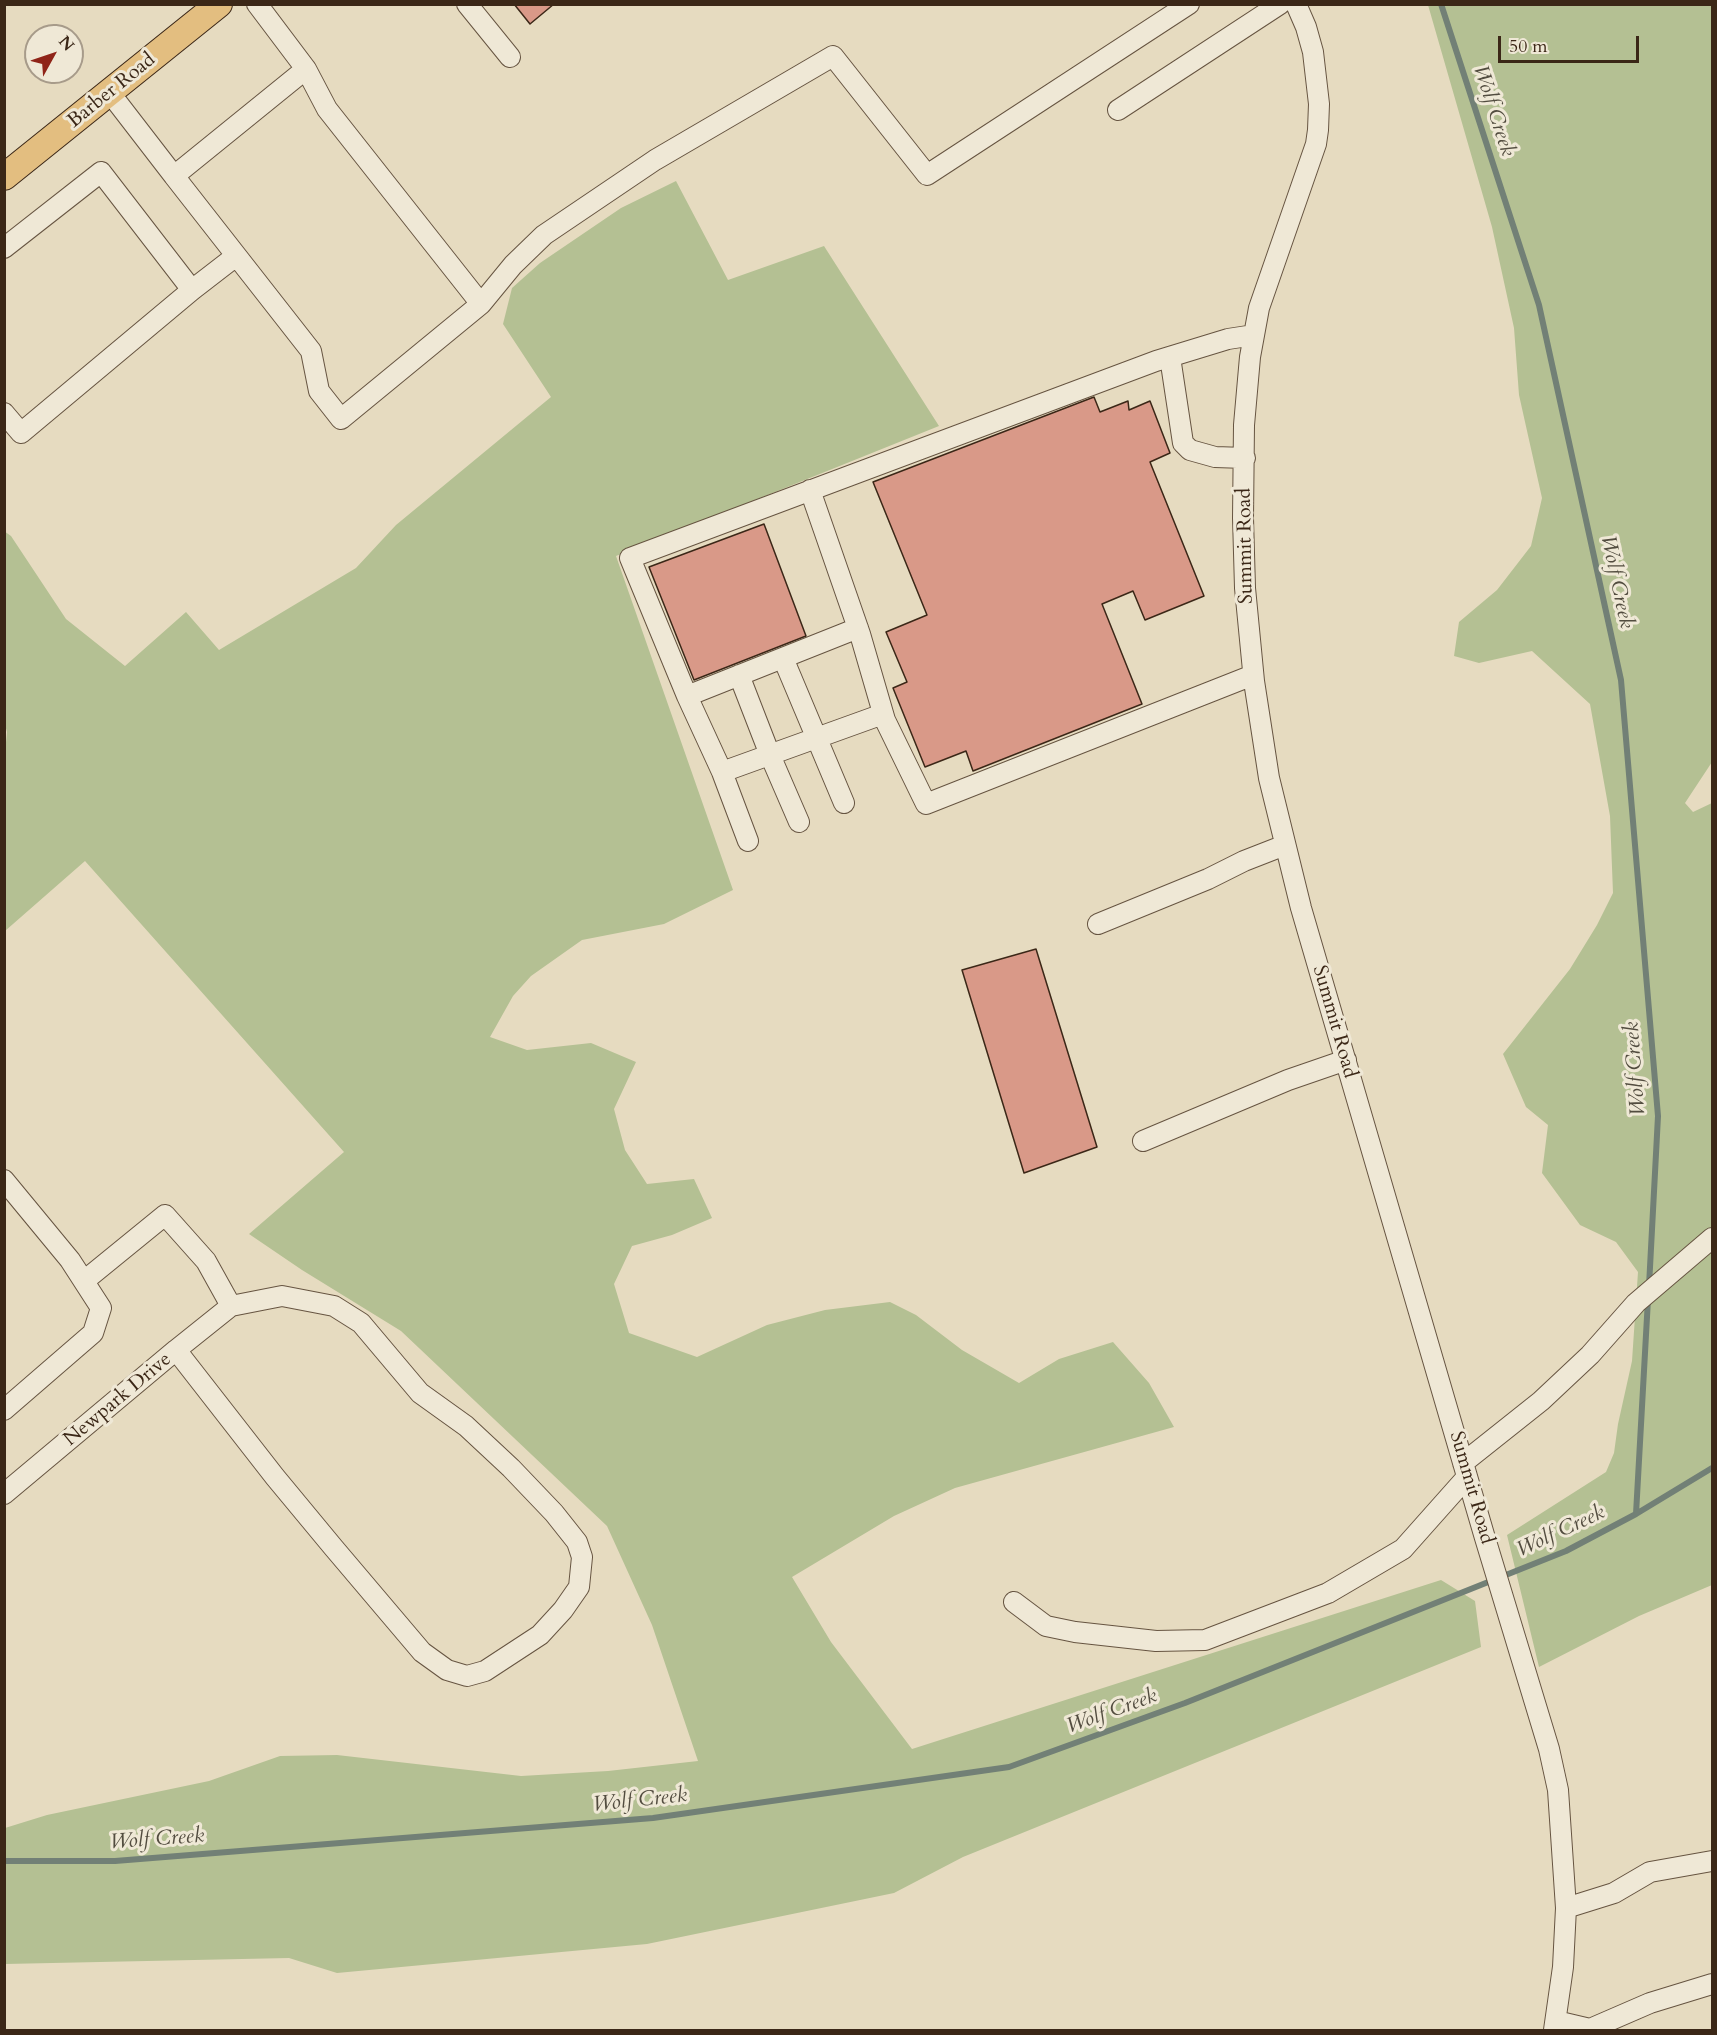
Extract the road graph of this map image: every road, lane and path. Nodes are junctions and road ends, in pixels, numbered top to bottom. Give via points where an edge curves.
1 (219, 4) edge
2 (257, 4) edge
3 (467, 4) edge
4 (1189, 4) edge
5 (1280, 4) edge
6 (1296, 4) edge
7 (510, 57) dead end
8 (306, 69) junction
9 (110, 93) junction
10 (1118, 110) dead end
11 (174, 176) junction
12 (4, 177) edge
13 (4, 248) edge
14 (236, 256) junction
15 (192, 290) junction
16 (481, 304) junction
17 (1254, 335) junction
18 (1170, 357) junction
19 (4, 413) edge
20 (1245, 458) junction
21 (810, 490) junction
22 (858, 628) junction
23 (783, 657) junction
24 (739, 675) junction
25 (1253, 675) junction
26 (687, 696) junction
27 (883, 714) junction
28 (817, 737) junction
29 (770, 754) junction
30 (722, 772) junction
31 (844, 803) dead end
32 (799, 822) dead end
33 (748, 841) dead end
34 (1286, 845) junction
35 (1098, 924) dead end
36 (1346, 1060) junction
37 (1143, 1141) dead end
38 (4, 1180) edge
39 (1713, 1238) edge
40 (84, 1281) junction
41 (231, 1305) junction
42 (177, 1350) junction
43 (4, 1410) edge
44 (1465, 1470) junction
45 (4, 1494) edge
46 (1014, 1602) dead end
47 (1713, 1861) edge
48 (1566, 1908) junction
49 (1713, 1984) edge
50 (1555, 2026) edge

1 - 9 main road, Barber Road
2 - 8 street
3 - 7 street
4 - 16 street via 927,175 833,56 655,160 544,235
5 - 10 street
6 - 17 street, Summit Road via 1306,27 1317,78 1316,144 1259,308
8 - 11 street
8 - 16 street via 327,109
9 - 11 street
9 - 12 main road, Barber Road
11 - 14 street
13 - 15 street via 101,172
14 - 15 street
14 - 16 street via 311,351 319,391 342,419
15 - 19 street via 21,433
17 - 18 street
17 - 20 street, Summit Road via 1246,391
18 - 20 street via 1183,443 1190,450 1215,457
18 - 21 street
20 - 25 street, Summit Road via 1245,588
21 - 22 street
21 - 26 street via 630,558
22 - 23 street
22 - 27 street
23 - 24 street
23 - 28 street
24 - 26 street
24 - 29 street
25 - 27 street via 926,804
25 - 34 street, Summit Road via 1269,778
26 - 30 street
27 - 28 street
28 - 29 street
28 - 31 street
29 - 30 street
29 - 32 street
30 - 33 street
34 - 35 street
34 - 36 street, Summit Road
36 - 37 street
36 - 44 street, Summit Road
38 - 40 street
39 - 44 street via 1636,1303 1590,1355
40 - 41 street via 165,1215 206,1261
40 - 43 street via 101,1308 93,1333
41 - 42 street, Newpark Drive
41 - 42 street via 282,1296 334,1306 361,1323 420,1393 466,1426 554,1513 577,1542 582,1557 579,1587 540,1635 486,1671 467,1676 447,1670 422,1652 275,1477
42 - 45 street, Newpark Drive
44 - 46 street via 1403,1549 1328,1593 1205,1640 1156,1641 1075,1632 1046,1626
44 - 48 street, Summit Road via 1549,1749 1558,1790
47 - 48 street via 1650,1872 1614,1893
48 - 50 street, Summit Road
49 - 50 street via 1650,2003 1590,2029

